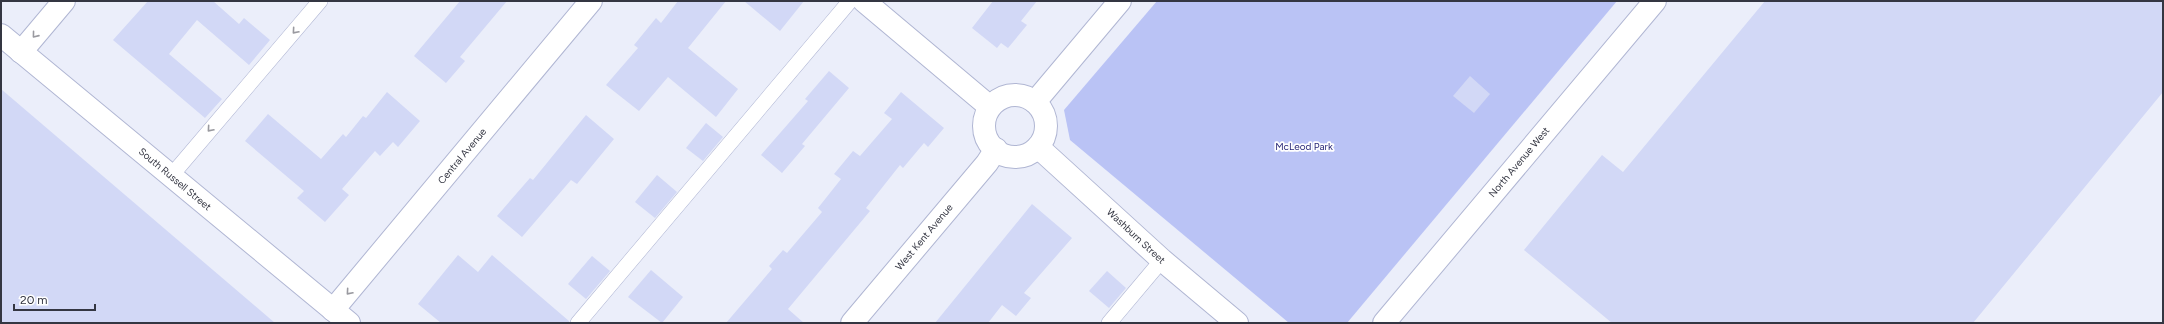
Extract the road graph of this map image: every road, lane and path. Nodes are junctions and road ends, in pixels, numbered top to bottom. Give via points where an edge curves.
1 (64, 1) edge
2 (320, 1) edge
3 (591, 1) edge
4 (850, 1) edge
5 (864, 1) edge
6 (1120, 1) edge
7 (1655, 1) edge
8 (1, 35) edge
9 (21, 52) junction
10 (1035, 102) junction
11 (990, 107) junction
12 (1038, 147) junction
13 (996, 149) junction
14 (171, 176) junction
15 (1162, 260) junction
16 (341, 317) edge
17 (578, 323) edge
18 (852, 323) edge
19 (1109, 323) edge
20 (1237, 323) edge
21 (1384, 323) edge

1 -> 9 street
2 -> 14 lane
3 -> 16 street, Central Avenue via 364,275
4 - 17 lane
5 - 11 street
6 - 10 street
7 - 21 street, North Avenue West
8 - 9 street, South Russell Street
9 - 14 street, South Russell Street
10 - 11 street via 1020,95 1009,95
10 - 12 street via 1044,115 1046,126 1045,136
11 - 13 street via 984,126 986,137
12 - 13 street via 1031,153 1010,157
12 - 15 street, Washburn Street
13 - 18 street, West Kent Avenue
14 - 16 street, South Russell Street
15 - 19 lane
15 - 20 street, Washburn Street

